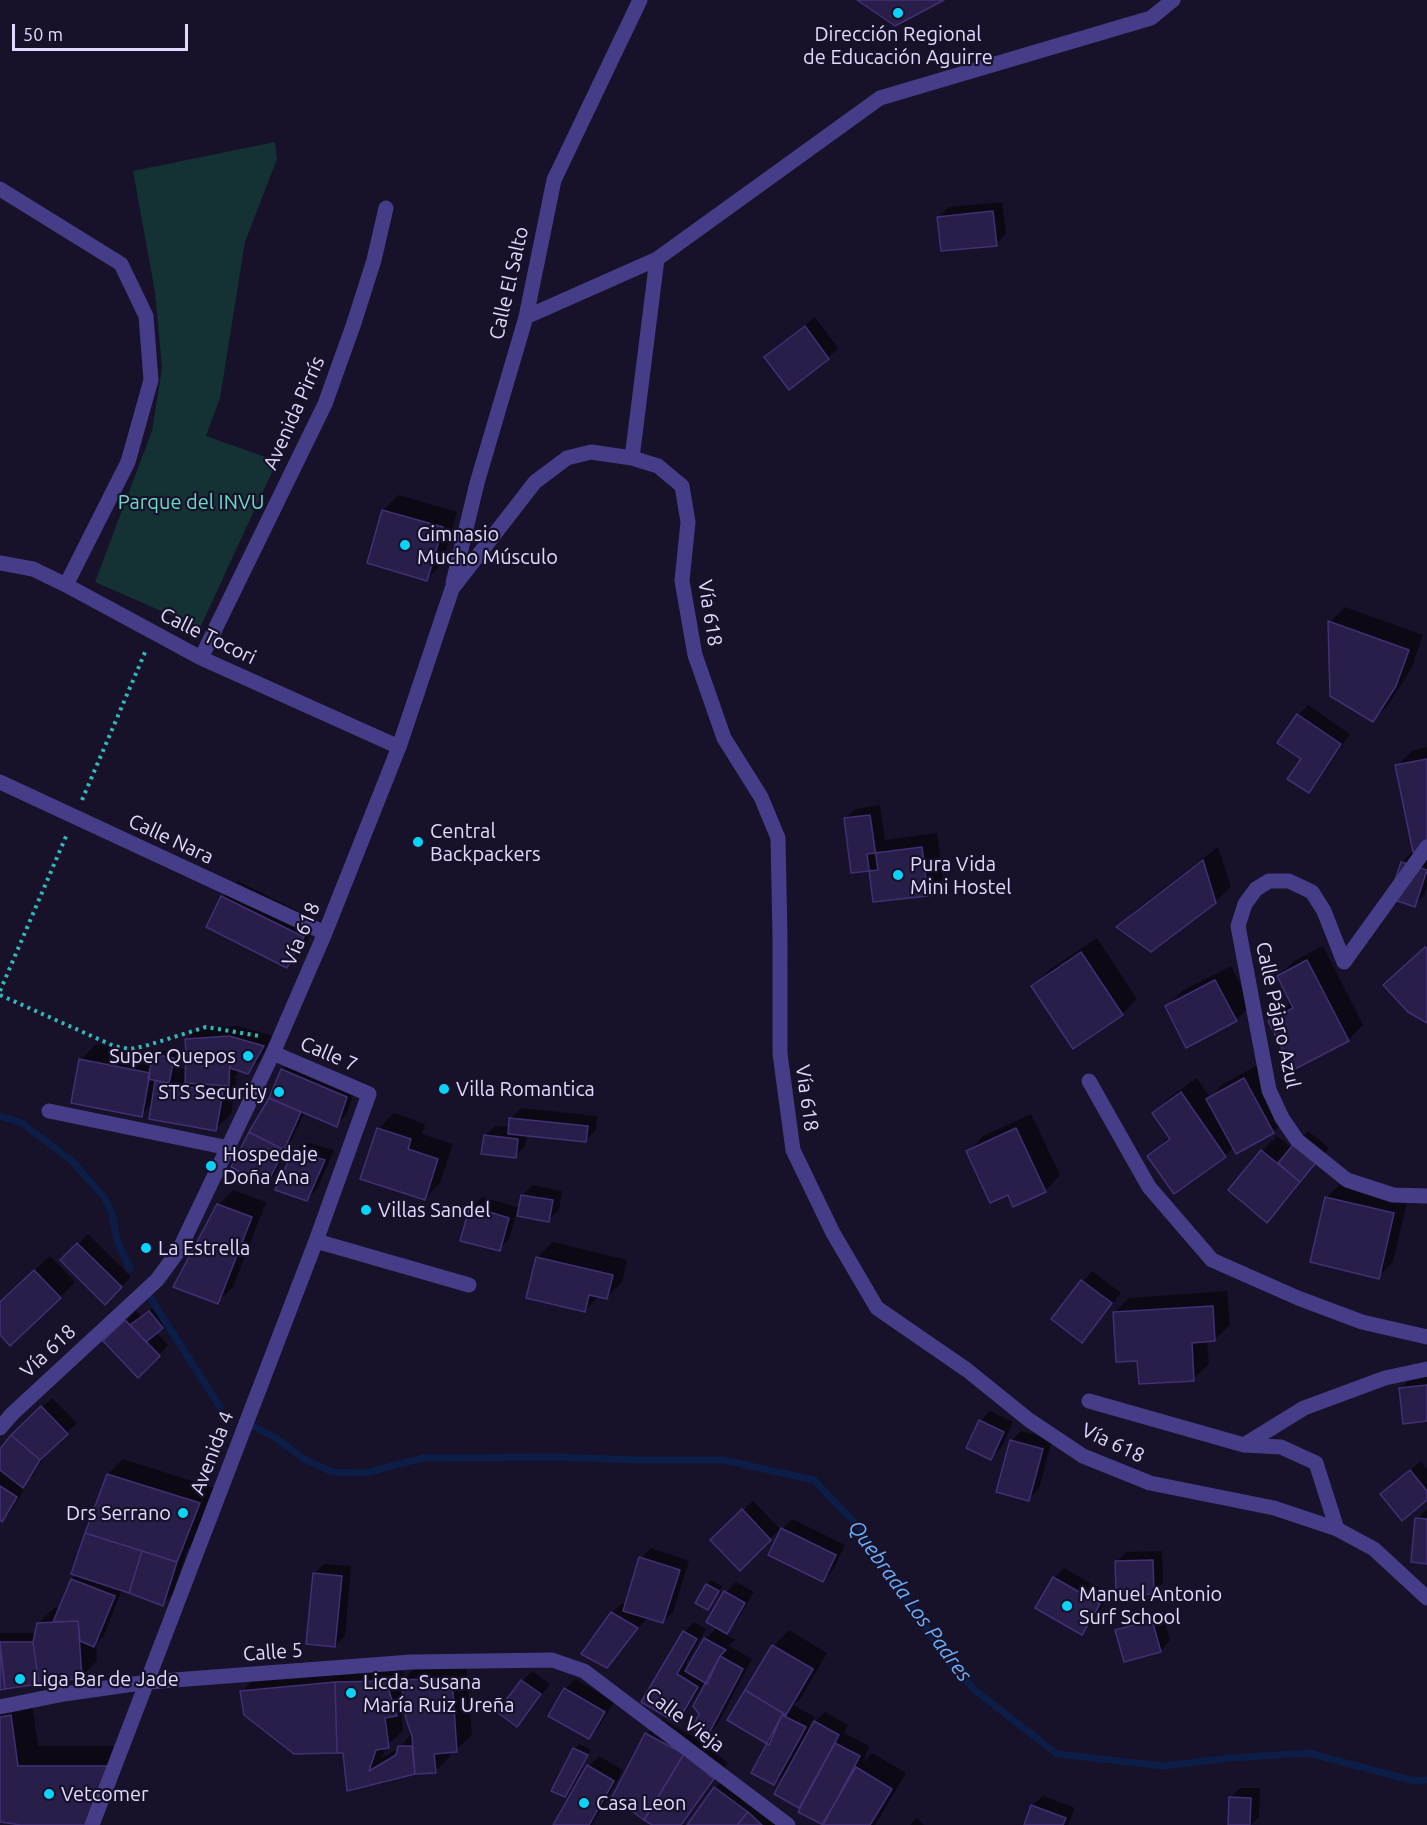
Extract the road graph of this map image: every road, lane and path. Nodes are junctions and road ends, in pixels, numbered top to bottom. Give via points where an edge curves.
1 (640, 0) edge
2 (1173, 0) edge
3 (0, 189) edge
4 (386, 208) dead end
5 (657, 259) junction
6 (526, 317) junction
7 (632, 458) junction
8 (0, 563) edge
9 (66, 585) junction
10 (452, 589) junction
11 (201, 658) junction
12 (399, 747) junction
13 (0, 782) edge
14 (1427, 847) edge
15 (325, 933) junction
16 (0, 995) edge
17 (275, 1047) junction
18 (1089, 1081) dead end
19 (369, 1094) joint
20 (49, 1111) dead end
21 (229, 1148) junction
22 (1427, 1196) edge
23 (316, 1240) junction
24 (469, 1285) dead end
25 (1427, 1336) edge
26 (1427, 1369) edge
27 (1089, 1401) dead end
28 (0, 1428) edge
29 (1244, 1445) junction
30 (1337, 1529) junction
31 (1427, 1598) edge
32 (552, 1660) joint
33 (148, 1682) junction
34 (0, 1707) edge
35 (92, 1825) edge
36 (788, 1825) edge

1 - 6 street, Calle El Salto via 554,180
2 - 5 street via 1150,18 880,98
3 - 9 street via 121,264 146,316 151,380 128,462
4 - 11 street, Avenida Pirrís via 374,260 325,404
5 - 6 street
5 - 7 street
6 - 10 street, Calle El Salto via 477,483
7 - 10 street, Vía 618 via 591,452 567,458 535,482
7 - 30 street, Vía 618 via 658,466 682,486 688,522 682,581 695,655 724,738 761,797 778,838 780,1054 792,1150 833,1233 877,1308 1083,1456 1150,1483 1274,1508
8 - 9 street, Calle Tocori via 33,569
9 - 11 street, Calle Tocori
10 - 12 street, Vía 618
11 - 12 street, Calle Tocori
12 - 15 street, Vía 618
13 - 15 street, Calle Nara
14 - 22 street, Calle Pájaro Azul via 1344,962 1324,911 1312,892 1289,881 1269,881 1256,889 1245,904 1238,926 1269,1090 1297,1140 1347,1180 1394,1195
15 - 17 street, Vía 618
16 - 17 path via 114,1046 145,1046 206,1027 232,1030
17 - 19 street, Calle 7
17 - 21 street, Vía 618
18 - 25 street via 1149,1187 1212,1260 1362,1322
19 - 23 street, Avenida 4
20 - 21 street
21 - 28 street, Vía 618 via 179,1251 157,1280
23 - 24 street
23 - 33 street, Avenida 4
26 - 29 street via 1385,1378 1304,1408
27 - 29 street
29 - 30 street via 1281,1447 1316,1463
30 - 31 street, Vía 618 via 1374,1549
32 - 33 street, Calle 5 via 411,1662
32 - 36 street, Calle Vieja via 584,1671
33 - 34 street, Calle 5
33 - 35 street, Avenida 4

